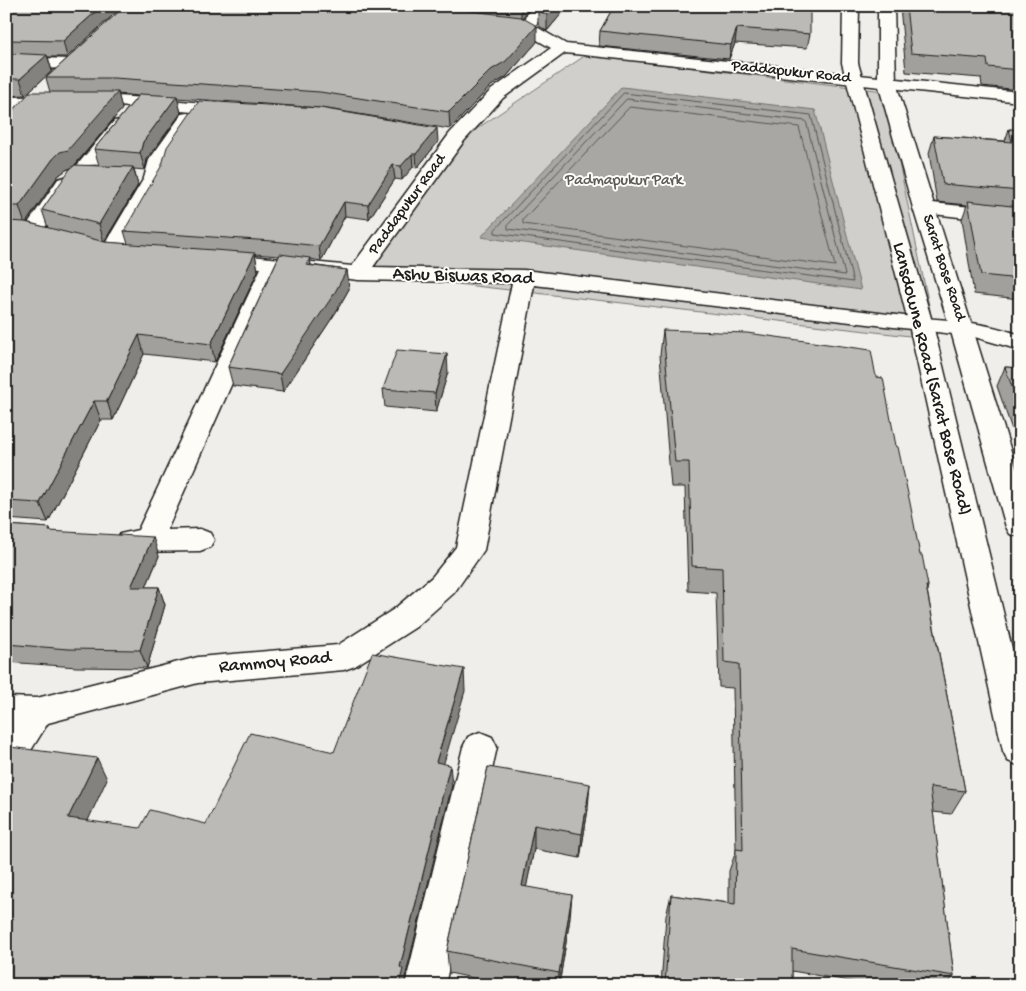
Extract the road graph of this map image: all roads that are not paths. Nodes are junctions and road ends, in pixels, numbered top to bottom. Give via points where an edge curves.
1 (541, 6) edge
2 (852, 6) edge
3 (886, 6) edge
4 (506, 24) edge
5 (526, 27) junction
6 (562, 48) junction
7 (6, 62) edge
8 (856, 79) junction
9 (887, 83) junction
10 (1020, 97) edge
11 (6, 102) edge
12 (29, 103) junction
13 (138, 103) junction
14 (195, 108) junction
15 (244, 110) edge
16 (12, 121) edge
17 (438, 134) edge
18 (458, 137) junction
19 (80, 174) junction
20 (101, 174) edge
21 (923, 208) junction
22 (1020, 218) edge
23 (32, 233) edge
24 (111, 251) edge
25 (197, 258) edge
26 (274, 262) junction
27 (358, 273) junction
28 (524, 277) junction
29 (921, 325) junction
30 (962, 328) junction
31 (1020, 343) edge
32 (1020, 527) edge
33 (109, 539) edge
34 (200, 540) dead end
35 (147, 542) junction
36 (22, 711) edge
37 (480, 747) dead end
38 (1020, 751) edge
39 (6, 760) edge
40 (425, 985) edge

1 - 5 street
2 - 8 street, Lansdowne Road (Sarat Bose Road) via 850,63
3 - 9 street, Sarat Bose Road
4 - 5 street
5 - 6 street, Paddapukur Road
6 - 8 street, Paddapukur Road
6 - 18 street, Paddapukur Road via 497,94
7 - 12 street via 77,59
8 - 9 street, Paddapukur Road
8 - 29 street, Lansdowne Road (Sarat Bose Road)
9 - 10 street, Paddapukur Road
9 - 21 street, Sarat Bose Road
11 - 12 street
12 - 13 street
12 - 16 street
13 - 14 street
13 - 19 street
14 - 15 street
14 - 24 street via 145,177
17 - 18 street, Paddapukur Road
18 - 27 street, Paddapukur Road
19 - 20 street
19 - 23 street via 67,181
21 - 22 street
21 - 30 street, Sarat Bose Road
25 - 26 street, Ashu Biswas Road
26 - 27 street, Ashu Biswas Road
26 - 35 street
27 - 28 street, Ashu Biswas Road
28 - 29 street, Ashu Biswas Road
28 - 36 street, Rammoy Road via 470,550 443,585 404,618 344,657 198,670
29 - 30 street, Ashu Biswas Road
29 - 38 street, Lansdowne Road (Sarat Bose Road)
30 - 31 street, Ashu Biswas Road via 998,334
30 - 32 street, Sarat Bose Road
33 - 35 street
34 - 35 street
36 - 39 street
37 - 40 street

